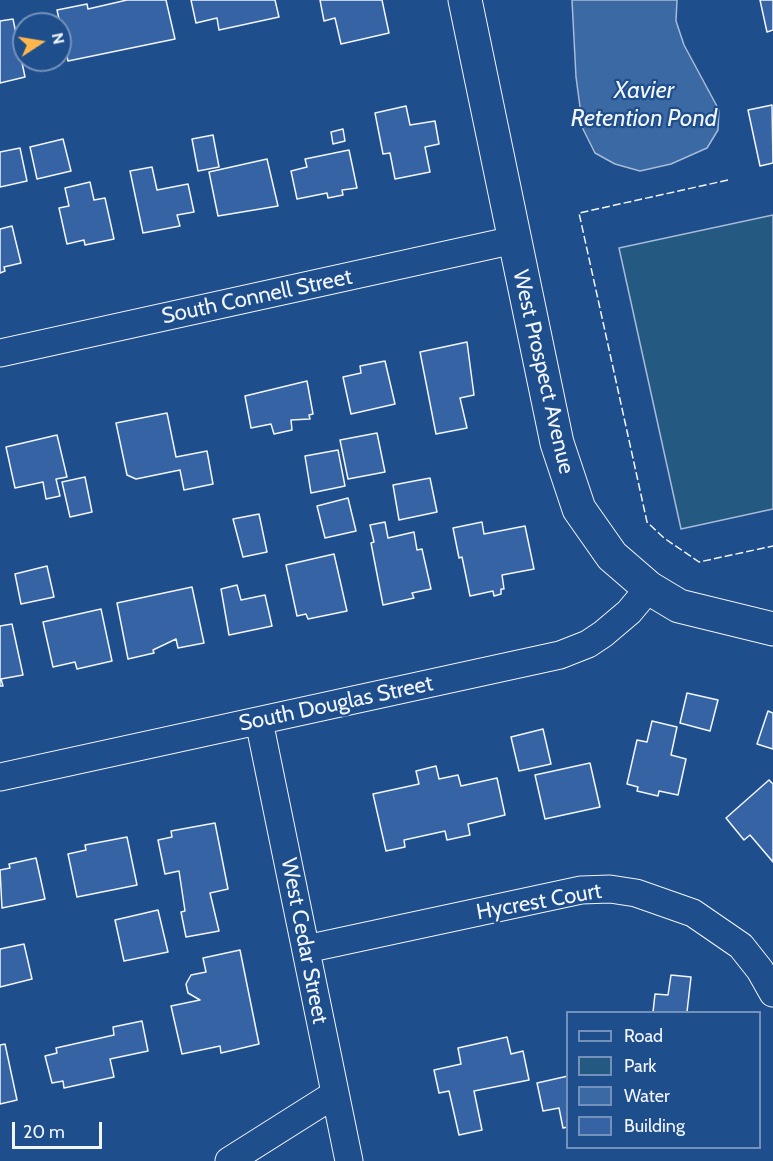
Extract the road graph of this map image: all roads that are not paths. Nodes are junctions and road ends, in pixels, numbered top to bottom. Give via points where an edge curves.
1 (465, 0) edge
2 (514, 240) junction
3 (0, 353) edge
4 (649, 588) junction
5 (773, 629) edge
6 (259, 721) junction
7 (0, 777) edge
8 (306, 949) junction
9 (773, 993) edge
10 (335, 1094) junction
11 (229, 1161) edge
12 (349, 1161) edge

1 - 2 main road, West Prospect Avenue
2 - 3 street, South Connell Street
2 - 4 main road, West Prospect Avenue via 570,487 600,541 630,574
4 - 5 main road, West Prospect Avenue via 679,606
4 - 6 street, South Douglas Street via 603,634 560,655
6 - 7 street, South Douglas Street
6 - 8 street, West Cedar Street
8 - 9 street, Hycrest Court via 581,890 610,889 646,896 693,913 741,946
8 - 10 street, West Cedar Street
10 - 11 street
10 - 12 street, West Cedar Street

